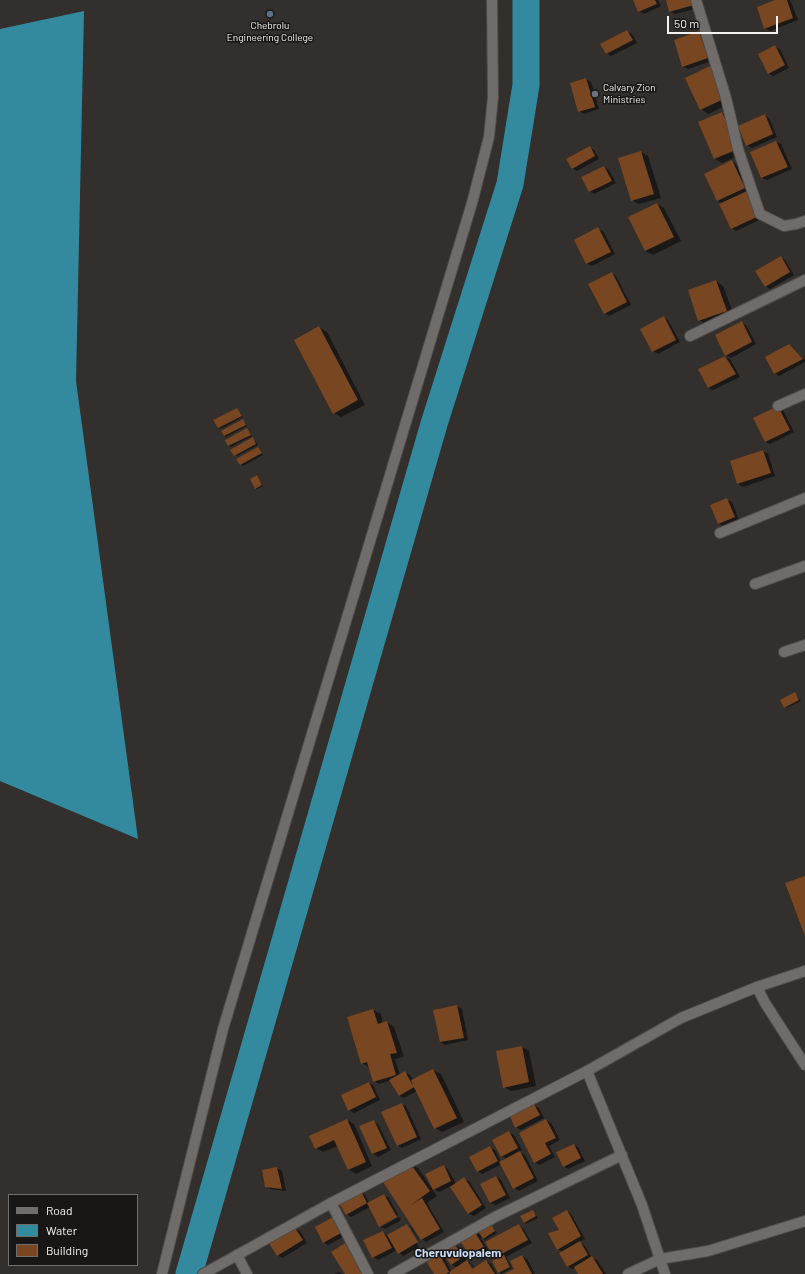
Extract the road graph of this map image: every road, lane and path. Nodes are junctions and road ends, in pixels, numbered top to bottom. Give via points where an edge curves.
1 (492, 0) edge
2 (696, 0) edge
3 (805, 221) edge
4 (805, 280) edge
5 (690, 336) dead end
6 (805, 394) edge
7 (778, 406) dead end
8 (805, 498) edge
9 (720, 533) dead end
10 (805, 566) edge
11 (755, 584) dead end
12 (805, 645) edge
13 (784, 652) dead end
14 (805, 971) edge
15 (757, 987) junction
16 (805, 1065) edge
17 (587, 1071) junction
18 (622, 1155) junction
19 (331, 1203) junction
20 (805, 1221) edge
21 (237, 1255) junction
22 (660, 1259) junction
23 (208, 1272) edge
24 (162, 1274) edge
25 (247, 1274) edge
26 (368, 1274) edge
27 (393, 1274) edge
28 (628, 1274) edge
29 (665, 1274) edge

1 - 24 street via 493,97 489,137 472,203 223,1029
2 - 3 street via 726,98 738,149 760,214 784,226
4 - 5 street
6 - 7 street
8 - 9 street
10 - 11 street
12 - 13 street
14 - 15 street
15 - 16 street
15 - 17 street via 682,1018
17 - 18 street
17 - 19 street
18 - 22 street
18 - 27 street via 495,1217
19 - 21 street
19 - 26 street
20 - 22 street via 708,1251
21 - 23 street
21 - 25 street
22 - 28 street
22 - 29 street

